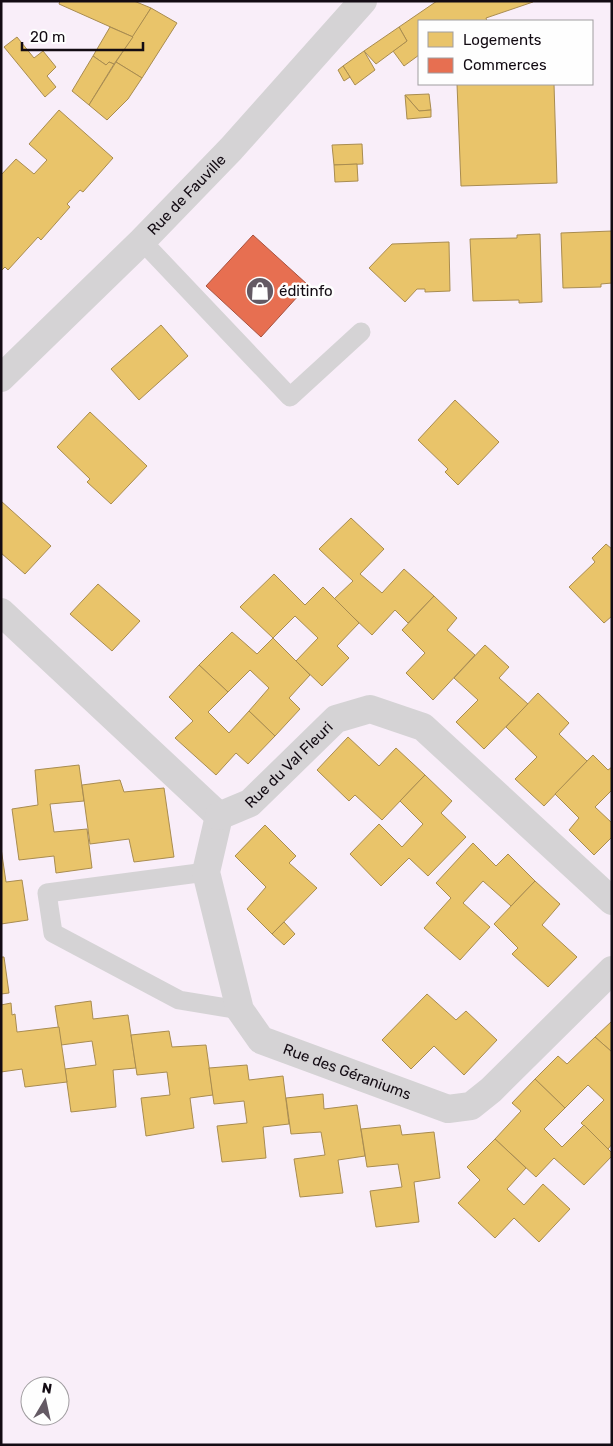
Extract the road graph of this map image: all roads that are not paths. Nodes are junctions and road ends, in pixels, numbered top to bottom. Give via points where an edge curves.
1 (363, 1) edge
2 (142, 241) junction
3 (361, 332) dead end
4 (1, 378) edge
5 (1, 612) edge
6 (220, 816) junction
7 (206, 872) junction
8 (611, 899) edge
9 (612, 970) edge
10 (240, 1010) junction

1 - 2 street, Rue de Fauville via 231,149
2 - 3 lane via 290,397
2 - 4 street, Rue de Fauville
5 - 6 street
6 - 7 street, Rue des Géraniums
6 - 8 street, Rue du Val Fleuri via 250,803 336,719 370,709 423,727
7 - 10 street, Rue des Géraniums
7 - 10 lane via 47,893 53,933 179,1000
9 - 10 street, Rue des Géraniums via 491,1090 472,1106 448,1109 261,1040

